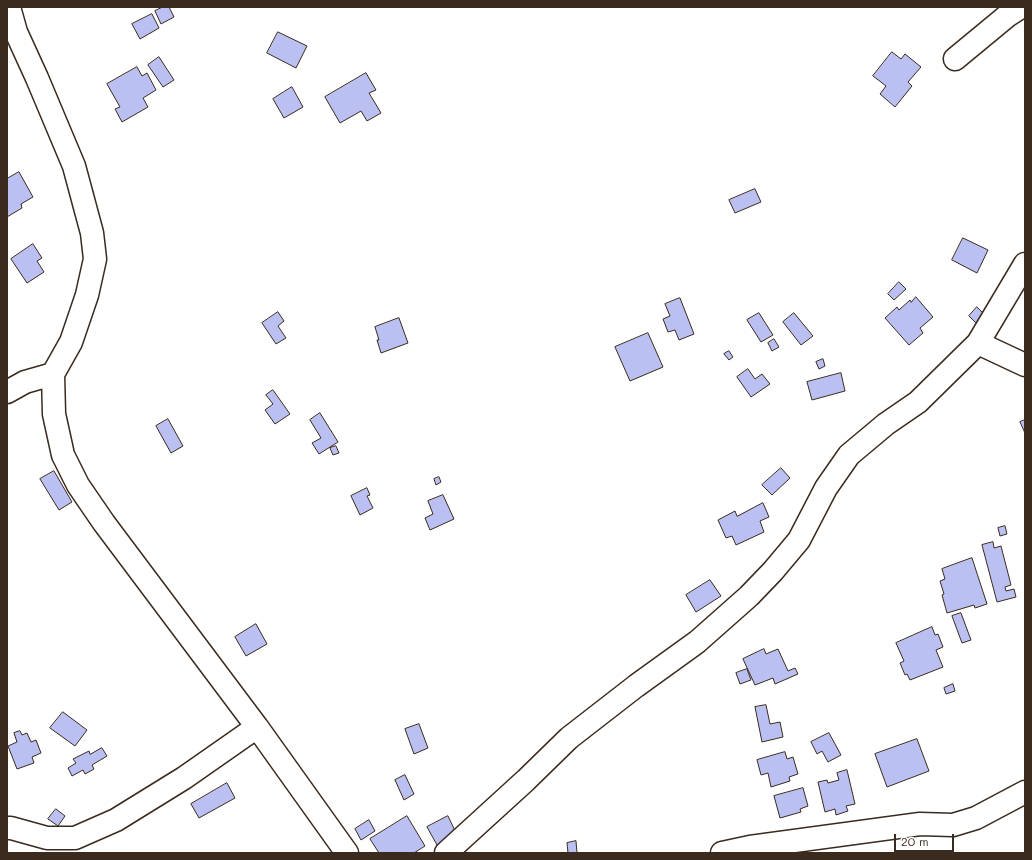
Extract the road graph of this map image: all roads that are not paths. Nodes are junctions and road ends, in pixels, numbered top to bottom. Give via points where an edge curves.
1 (9, 7) edge
2 (1021, 7) edge
3 (11, 34) edge
4 (955, 59) dead end
5 (1025, 264) edge
6 (978, 343) junction
7 (1025, 365) edge
8 (53, 374) junction
9 (7, 392) edge
10 (257, 726) junction
11 (1025, 792) edge
12 (7, 828) edge
13 (347, 853) edge
14 (446, 853) edge
15 (722, 853) edge

1 - 3 street
2 - 4 street
3 - 8 street via 37,78 74,166 92,233 94,259 87,295 71,342
5 - 6 street
6 - 7 street
6 - 14 street via 918,402 886,424 849,455 826,488 799,540 749,596 697,642 569,738
8 - 9 street via 25,382
8 - 10 street via 54,414 64,455 78,485
10 - 12 street via 184,778 116,820 75,838 48,838
10 - 13 street
11 - 15 street via 976,818 953,825 920,824

